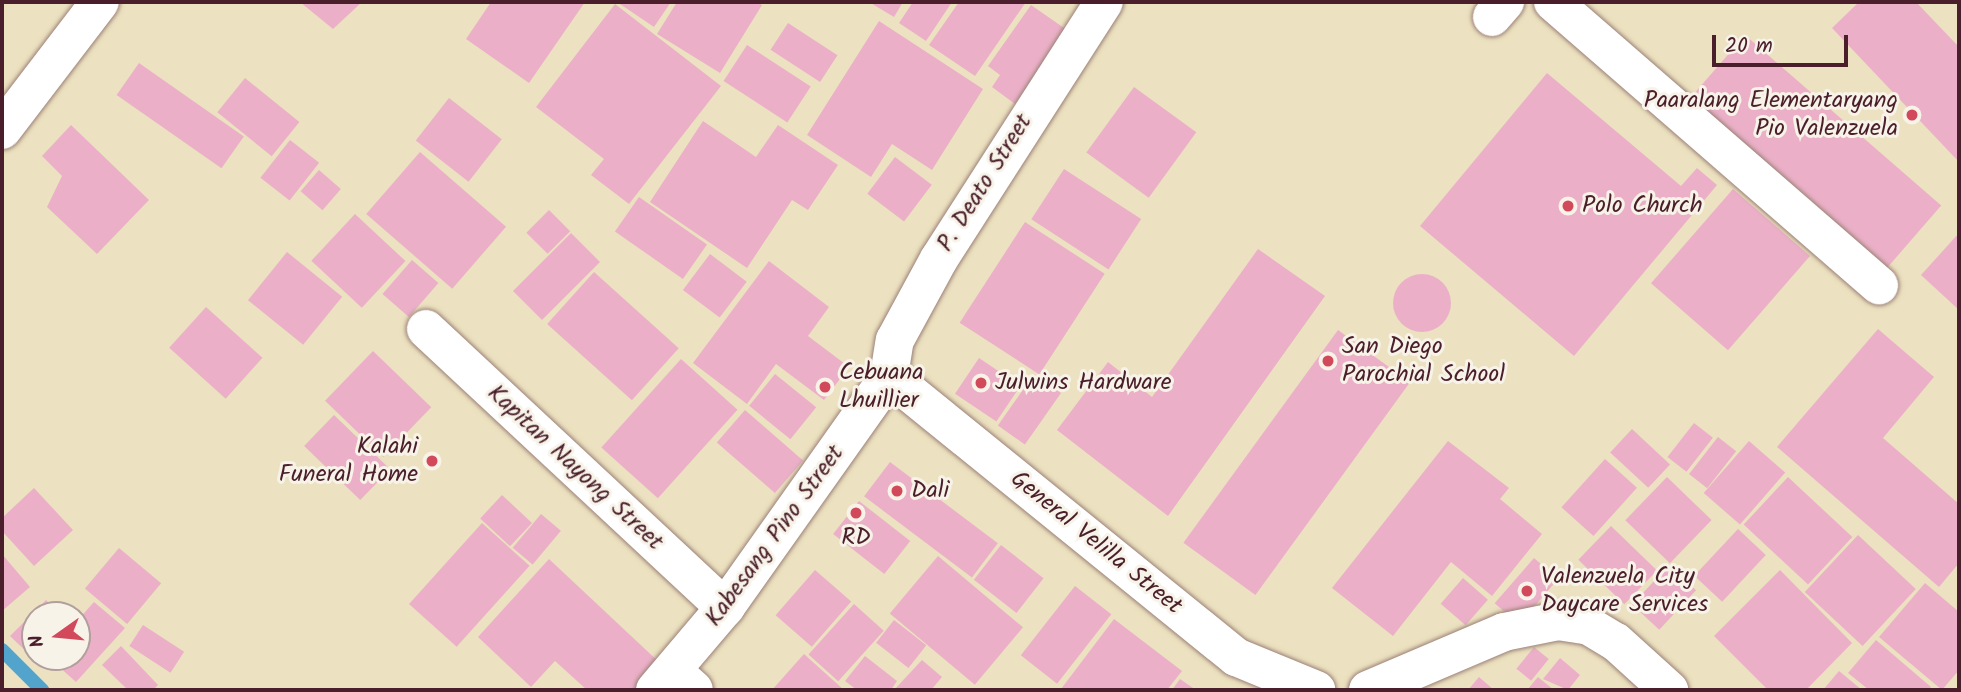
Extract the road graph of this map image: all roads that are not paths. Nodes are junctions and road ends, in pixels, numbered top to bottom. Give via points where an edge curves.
1 (100, 2) edge
2 (1104, 2) edge
3 (1553, 2) edge
4 (2, 130) edge
5 (1879, 285) dead end
6 (426, 329) dead end
7 (888, 376) junction
8 (725, 608) junction
9 (674, 684) edge
10 (1316, 690) edge
11 (1368, 690) edge
12 (1669, 690) edge

1 - 4 main road
2 - 7 main road, P. Deato Street via 939,259 895,340
3 - 5 main road
6 - 8 main road, Kapitan Nayong Street
7 - 8 main road, Kabesang Pino Street
7 - 10 main road, General Velilla Street via 1236,657
8 - 9 main road, Kabesang Pino Street
11 - 12 main road via 1504,632 1558,621 1589,626 1616,642

